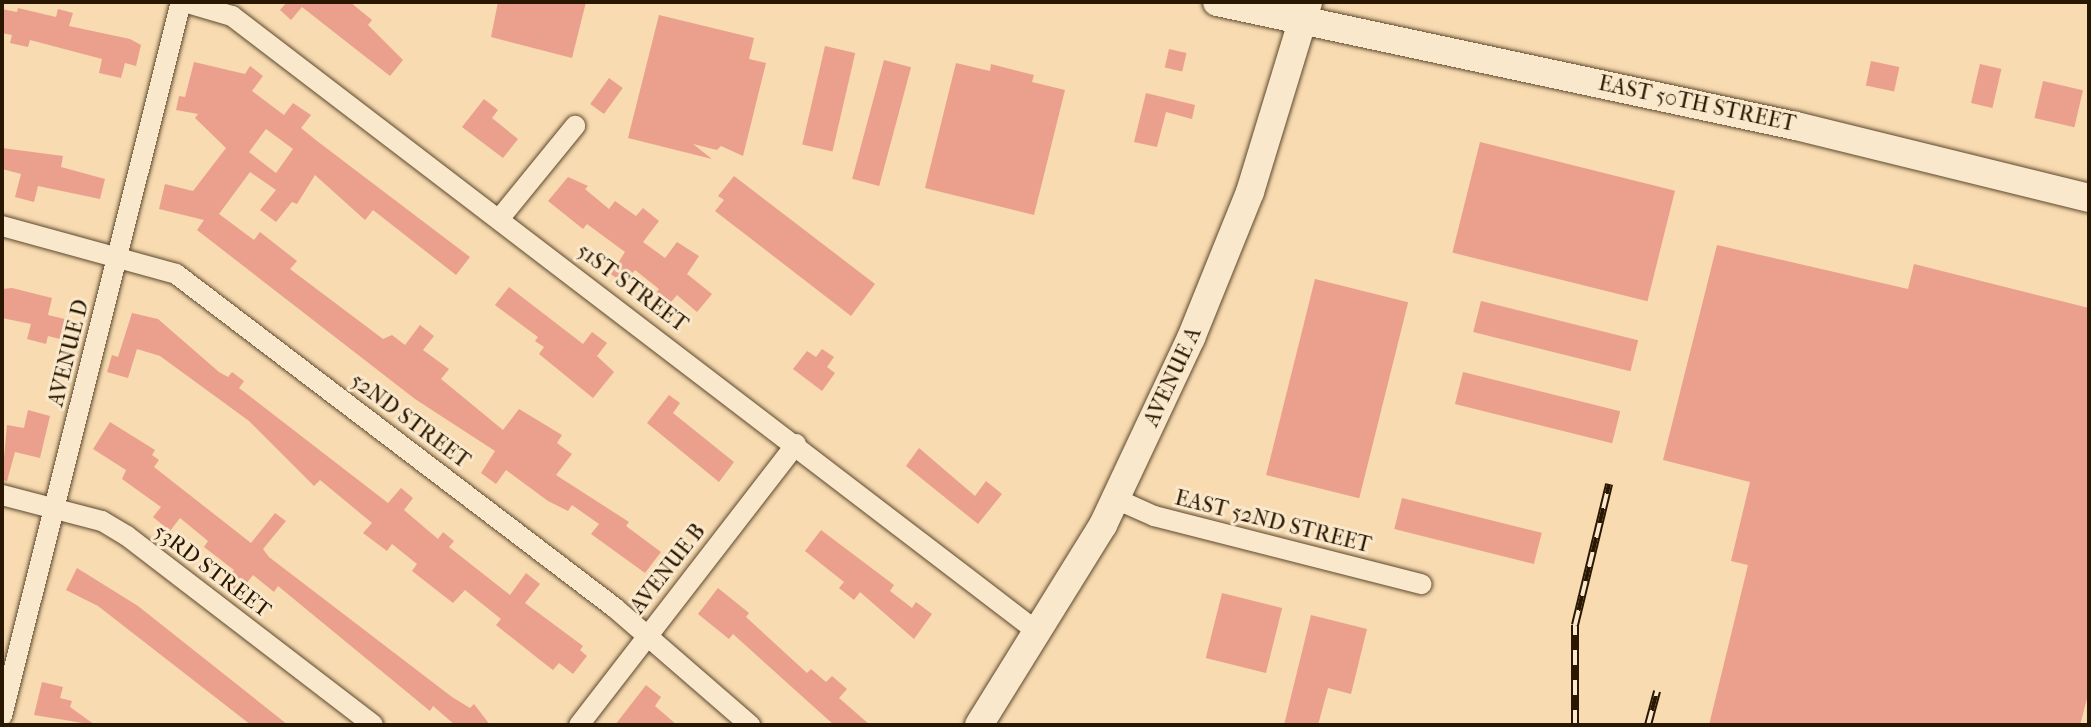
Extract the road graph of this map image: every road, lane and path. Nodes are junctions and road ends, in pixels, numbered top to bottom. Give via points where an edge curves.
1 (183, 2) edge
2 (1217, 2) edge
3 (1306, 12) edge
4 (575, 126) dead end
5 (2089, 198) edge
6 (500, 218) junction
7 (2, 226) edge
8 (118, 255) junction
9 (796, 444) junction
10 (2, 495) edge
11 (1116, 499) junction
12 (55, 508) junction
13 (1421, 584) dead end
14 (1039, 633) junction
15 (646, 636) junction
16 (2, 716) edge
17 (373, 725) edge
18 (579, 725) edge
19 (750, 725) edge
20 (979, 725) edge

1 - 6 street, 51ST STREET via 232,16
1 - 8 street, AVENUE D
2 - 3 main road, EAST 50TH STREET
3 - 5 main road, EAST 50TH STREET
3 - 11 main road, AVENUE A via 1224,259
4 - 6 street
6 - 9 street, 51ST STREET
7 - 8 street, 52ND STREET
8 - 12 street, AVENUE D
8 - 15 street, 52ND STREET via 176,274 206,295
9 - 14 street, 51ST STREET
9 - 15 street, AVENUE B
10 - 12 street, 53RD STREET
11 - 13 street, EAST 52ND STREET via 1154,516
11 - 14 main road, AVENUE A
12 - 16 street, AVENUE D
12 - 17 street, 53RD STREET via 102,521 127,536
14 - 20 main road, AVENUE A
15 - 18 street, AVENUE B
15 - 19 street, 52ND STREET

